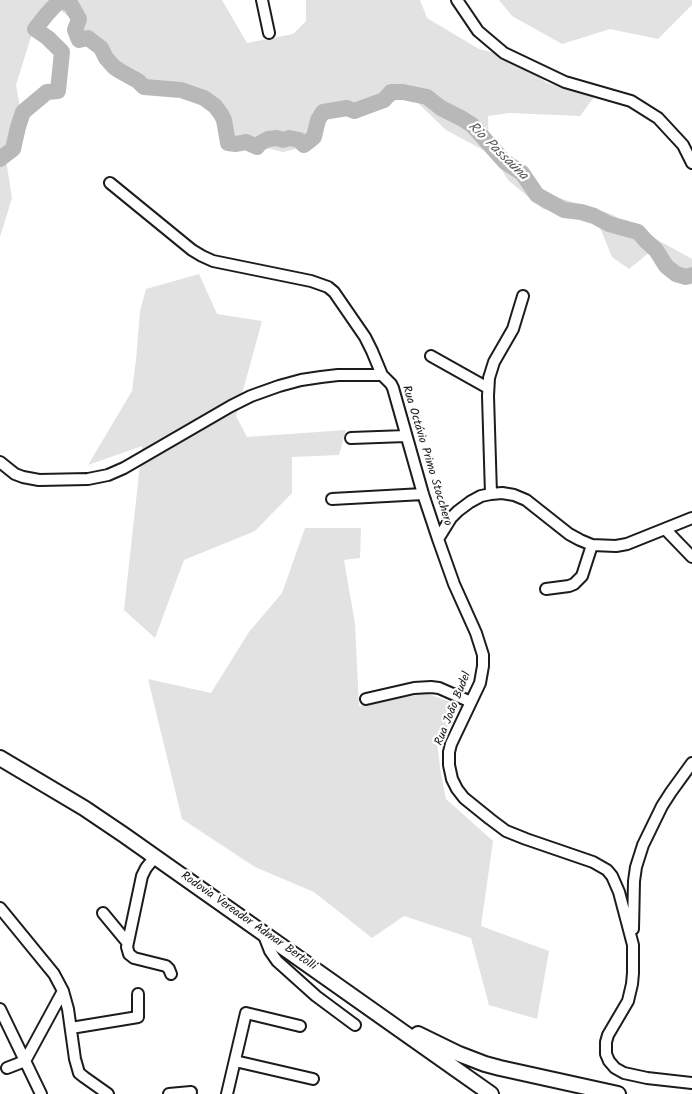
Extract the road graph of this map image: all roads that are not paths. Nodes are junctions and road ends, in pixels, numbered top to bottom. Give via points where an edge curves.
1 (262, 0) edge
2 (457, 0) edge
3 (269, 33) dead end
4 (692, 163) edge
5 (110, 184) dead end
6 (523, 296) dead end
7 (431, 356) dead end
8 (382, 375) junction
9 (488, 388) junction
10 (406, 436) junction
11 (351, 438) dead end
12 (0, 462) edge
13 (423, 494) junction
14 (491, 494) junction
15 (332, 498) dead end
16 (692, 518) edge
17 (665, 529) junction
18 (438, 539) junction
19 (592, 545) junction
20 (692, 557) edge
21 (546, 589) dead end
22 (366, 699) dead end
23 (471, 702) junction
24 (0, 758) edge
25 (692, 764) edge
26 (155, 857) junction
27 (0, 908) edge
28 (104, 913) dead end
29 (263, 932) junction
30 (127, 942) junction
31 (633, 945) junction
32 (171, 974) dead end
33 (63, 991) junction
34 (138, 994) dead end
35 (0, 1009) edge
36 (378, 1014) junction
37 (355, 1025) dead end
38 (300, 1026) dead end
39 (71, 1028) junction
40 (442, 1059) junction
41 (25, 1061) junction
42 (235, 1061) junction
43 (7, 1068) dead end
44 (314, 1079) dead end
45 (690, 1084) edge
46 (191, 1092) dead end
47 (41, 1094) edge
48 (108, 1094) edge
49 (170, 1094) edge
50 (227, 1094) edge
51 (479, 1094) edge
52 (491, 1094) edge
53 (618, 1094) edge

1 - 3 street
2 - 4 street via 478,31 504,53 565,82 631,101 658,118 683,145
5 - 8 street, Rua Octávio Primo Stocchero via 202,256 328,287 365,337
6 - 9 street via 513,329 491,370
7 - 9 street
8 - 10 street, Rua Octávio Primo Stocchero via 394,388
8 - 12 street via 321,377 251,396 108,475 88,479 39,480 14,474
9 - 14 street
10 - 11 street
10 - 13 street, Rua Octávio Primo Stocchero
13 - 15 street
13 - 18 street, Rua Octávio Primo Stocchero
14 - 18 street via 481,496 458,511
14 - 19 street via 514,495 526,500 570,534
16 - 17 street
17 - 19 street via 627,544
17 - 20 street
18 - 23 street, Rua João Budel via 483,655 480,684
19 - 21 street via 582,576 574,584
22 - 23 street via 431,687
23 - 31 street, Rua João Budel via 449,752 449,765 457,789 506,831 607,870 616,883
24 - 26 highway, Rodovia Vereador Admar Bertolli via 84,808
25 - 31 street via 662,806 639,857 633,894
26 - 29 highway, Rodovia Vereador Admar Bertolli
26 - 30 street via 142,876
27 - 33 street via 54,974
28 - 30 street
29 - 36 highway, Rodovia Vereador Admar Bertolli
29 - 37 street via 277,961
30 - 32 street via 129,954 134,958 166,966
31 - 45 street, Rua João Budel via 630,992 624,1010 608,1035 606,1054 615,1068 624,1073
33 - 39 street
33 - 41 street
34 - 39 street via 138,1017
35 - 41 street
36 - 40 highway, Rodovia Vereador Admar Bertolli
36 - 53 highway via 485,1064
38 - 42 street via 246,1013
39 - 48 street via 79,1072
40 - 51 highway
40 - 52 highway, Rodovia Vereador Admar Bertolli
41 - 43 street
41 - 47 street
42 - 44 street
42 - 50 street
46 - 49 street

